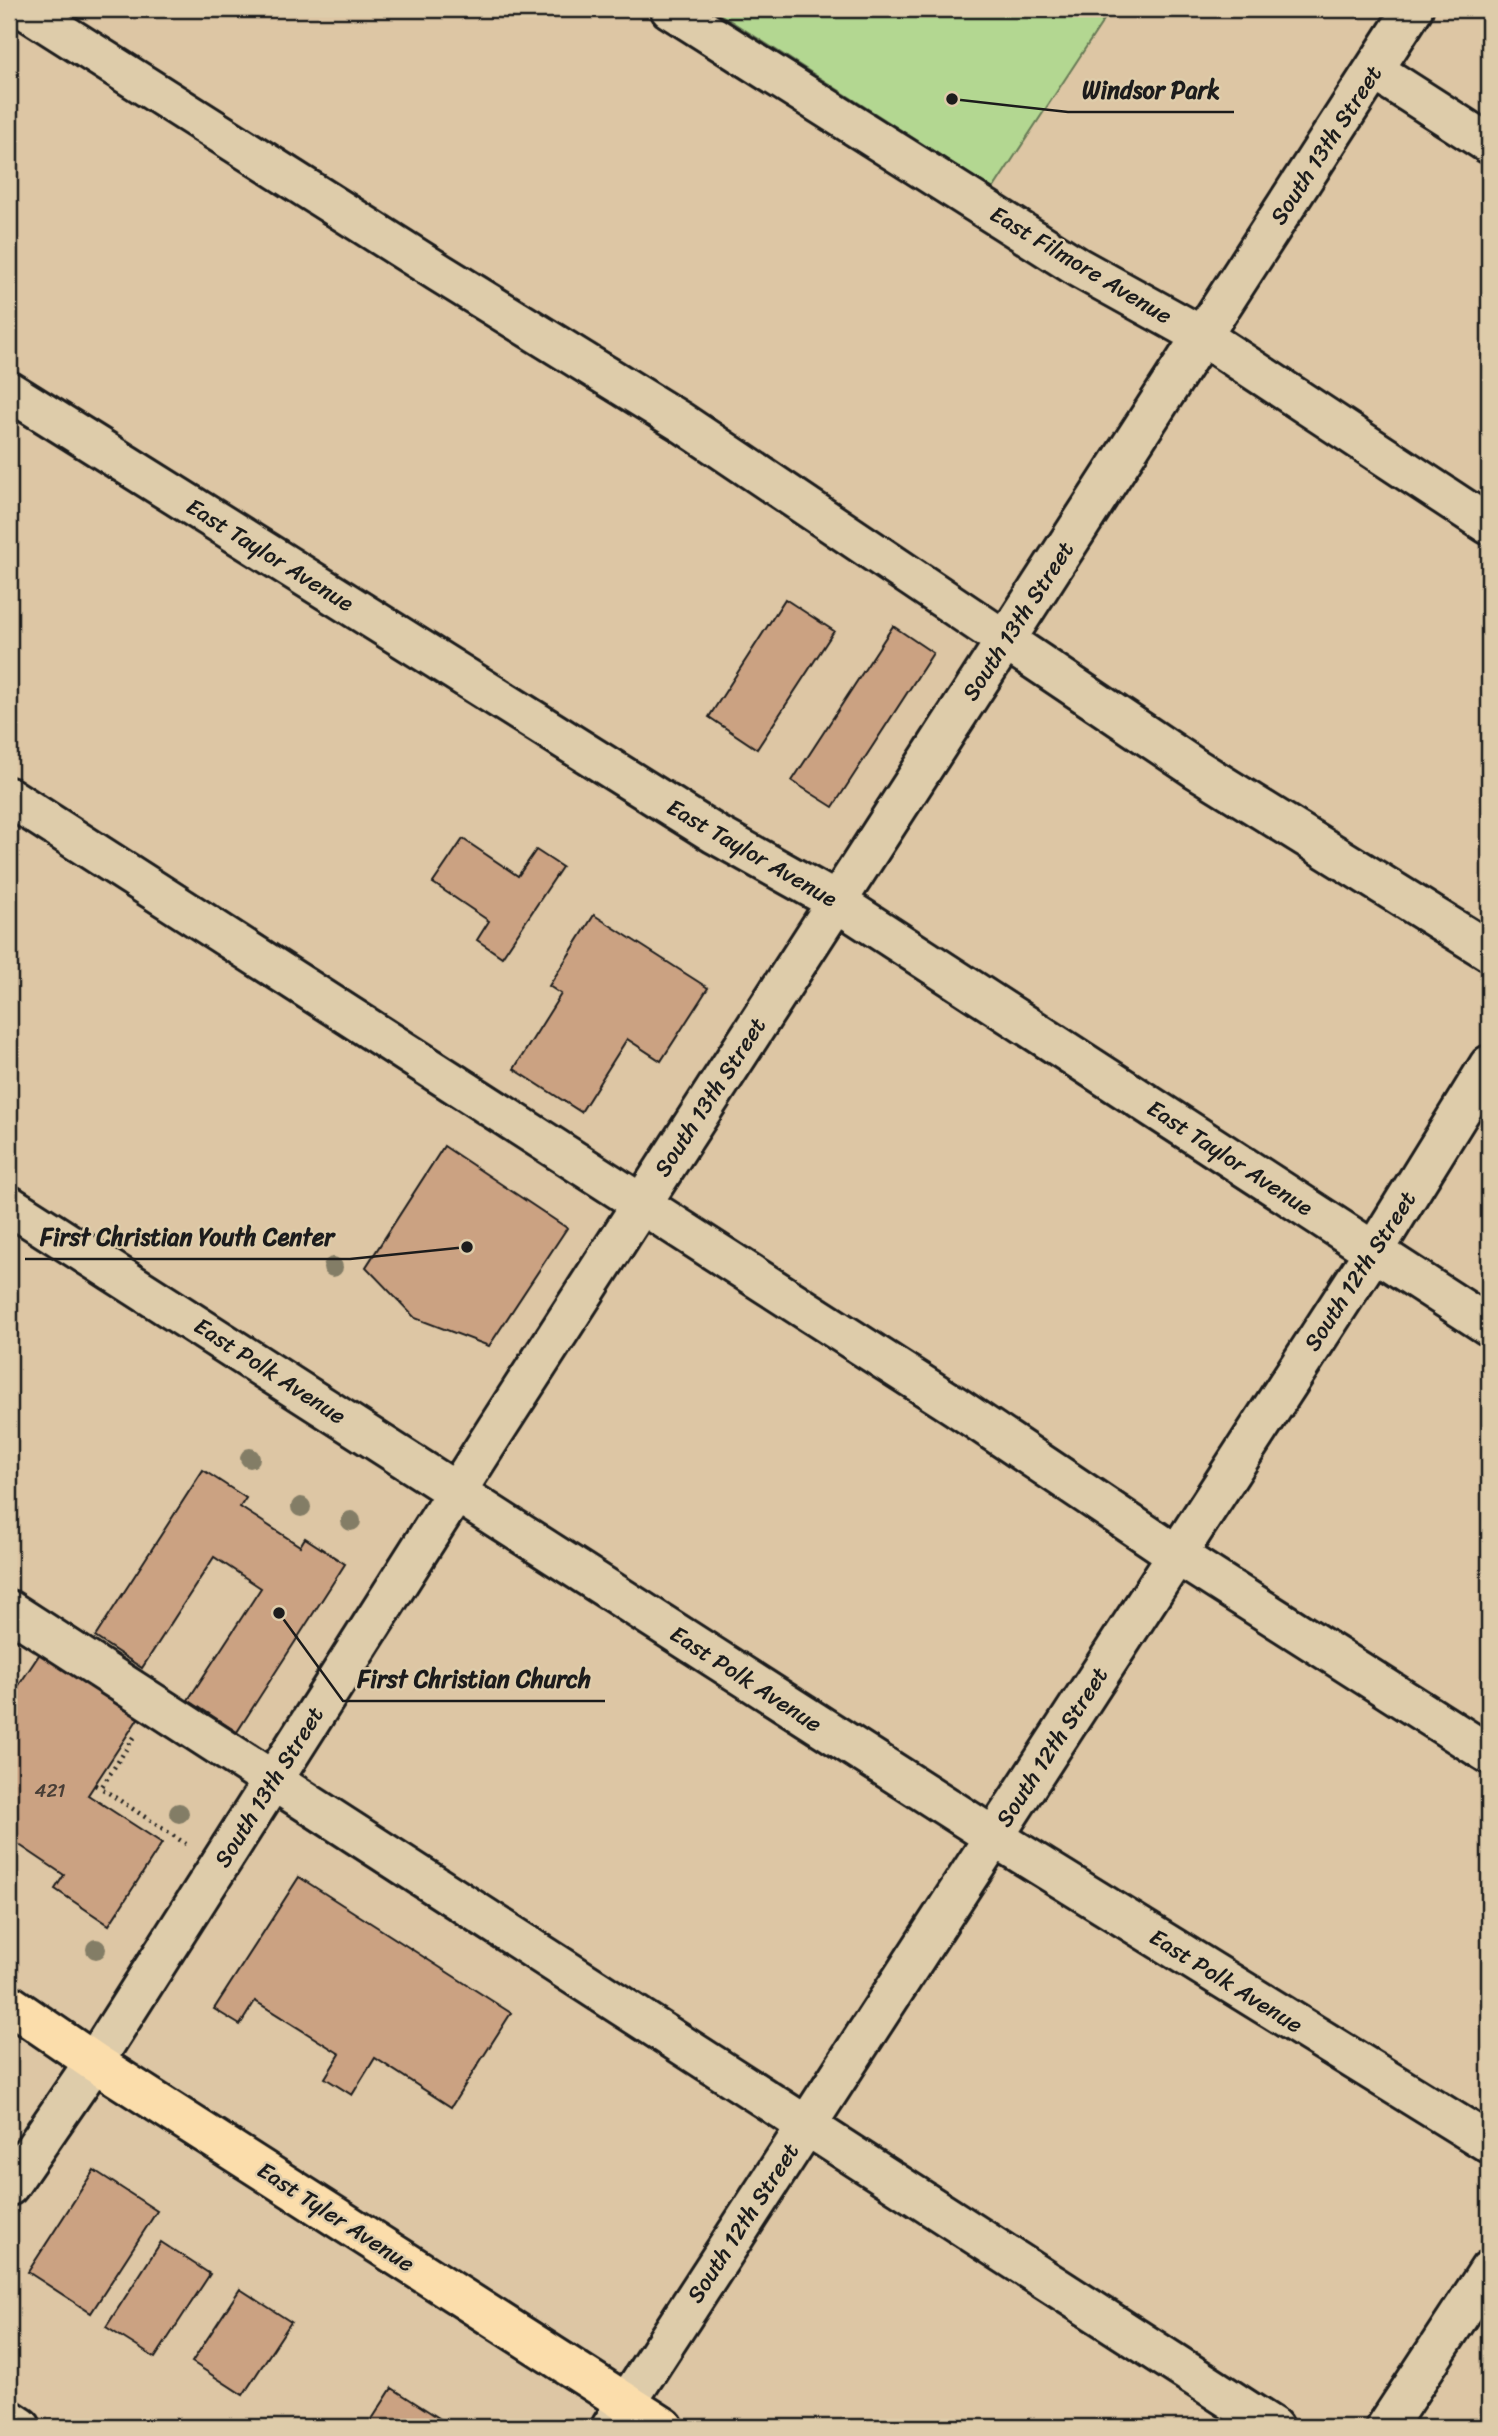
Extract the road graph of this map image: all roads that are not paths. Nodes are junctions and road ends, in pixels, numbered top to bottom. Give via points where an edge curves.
1 (24, 9) edge
2 (670, 9) edge
3 (1413, 9) edge
4 (1374, 70) junction
5 (1489, 144) edge
6 (1202, 336) junction
7 (9, 391) edge
8 (1489, 525) edge
9 (1004, 641) junction
10 (9, 797) edge
11 (835, 901) junction
12 (1489, 951) edge
13 (1489, 1065) edge
14 (9, 1205) edge
15 (640, 1205) junction
16 (1374, 1251) junction
17 (1489, 1326) edge
18 (455, 1493) junction
19 (1177, 1555) junction
20 (9, 1610) edge
21 (1489, 1754) edge
22 (273, 1780) junction
23 (994, 1837) junction
24 (9, 2004) edge
25 (94, 2062) junction
26 (806, 2127) junction
27 (1489, 2143) edge
28 (9, 2186) edge
29 (1489, 2270) edge
30 (619, 2415) edge
31 (9, 2419) edge
32 (21, 2427) edge
33 (664, 2427) edge
34 (1273, 2427) edge
35 (1386, 2427) edge

1 - 9 street via 681,422
2 - 6 street, East Filmore Avenue via 1079,268
3 - 4 street, South 13th Street
4 - 5 street
4 - 6 street, South 13th Street
6 - 8 street, East Filmore Avenue
6 - 9 street, South 13th Street
7 - 11 street, East Taylor Avenue via 715,834
9 - 11 street, South 13th Street
9 - 12 street via 1195,768
10 - 15 street
11 - 15 street, South 13th Street
11 - 16 street, East Taylor Avenue
13 - 16 street, South 12th Street
14 - 18 street, East Polk Avenue
15 - 18 street, South 13th Street
15 - 19 street via 957,1407
16 - 17 street, East Taylor Avenue
16 - 19 street, South 12th Street
18 - 22 street, South 13th Street
18 - 23 street, East Polk Avenue
19 - 21 street
19 - 23 street, South 12th Street
20 - 22 street
22 - 25 street, South 13th Street
22 - 26 street
23 - 26 street, South 12th Street
23 - 27 street, East Polk Avenue
24 - 25 main road, East Tyler Avenue
25 - 28 street, South 13th Street
25 - 30 main road, East Tyler Avenue
26 - 30 street, South 12th Street
26 - 34 street
29 - 35 street
30 - 33 main road, East Tyler Avenue
31 - 32 street

